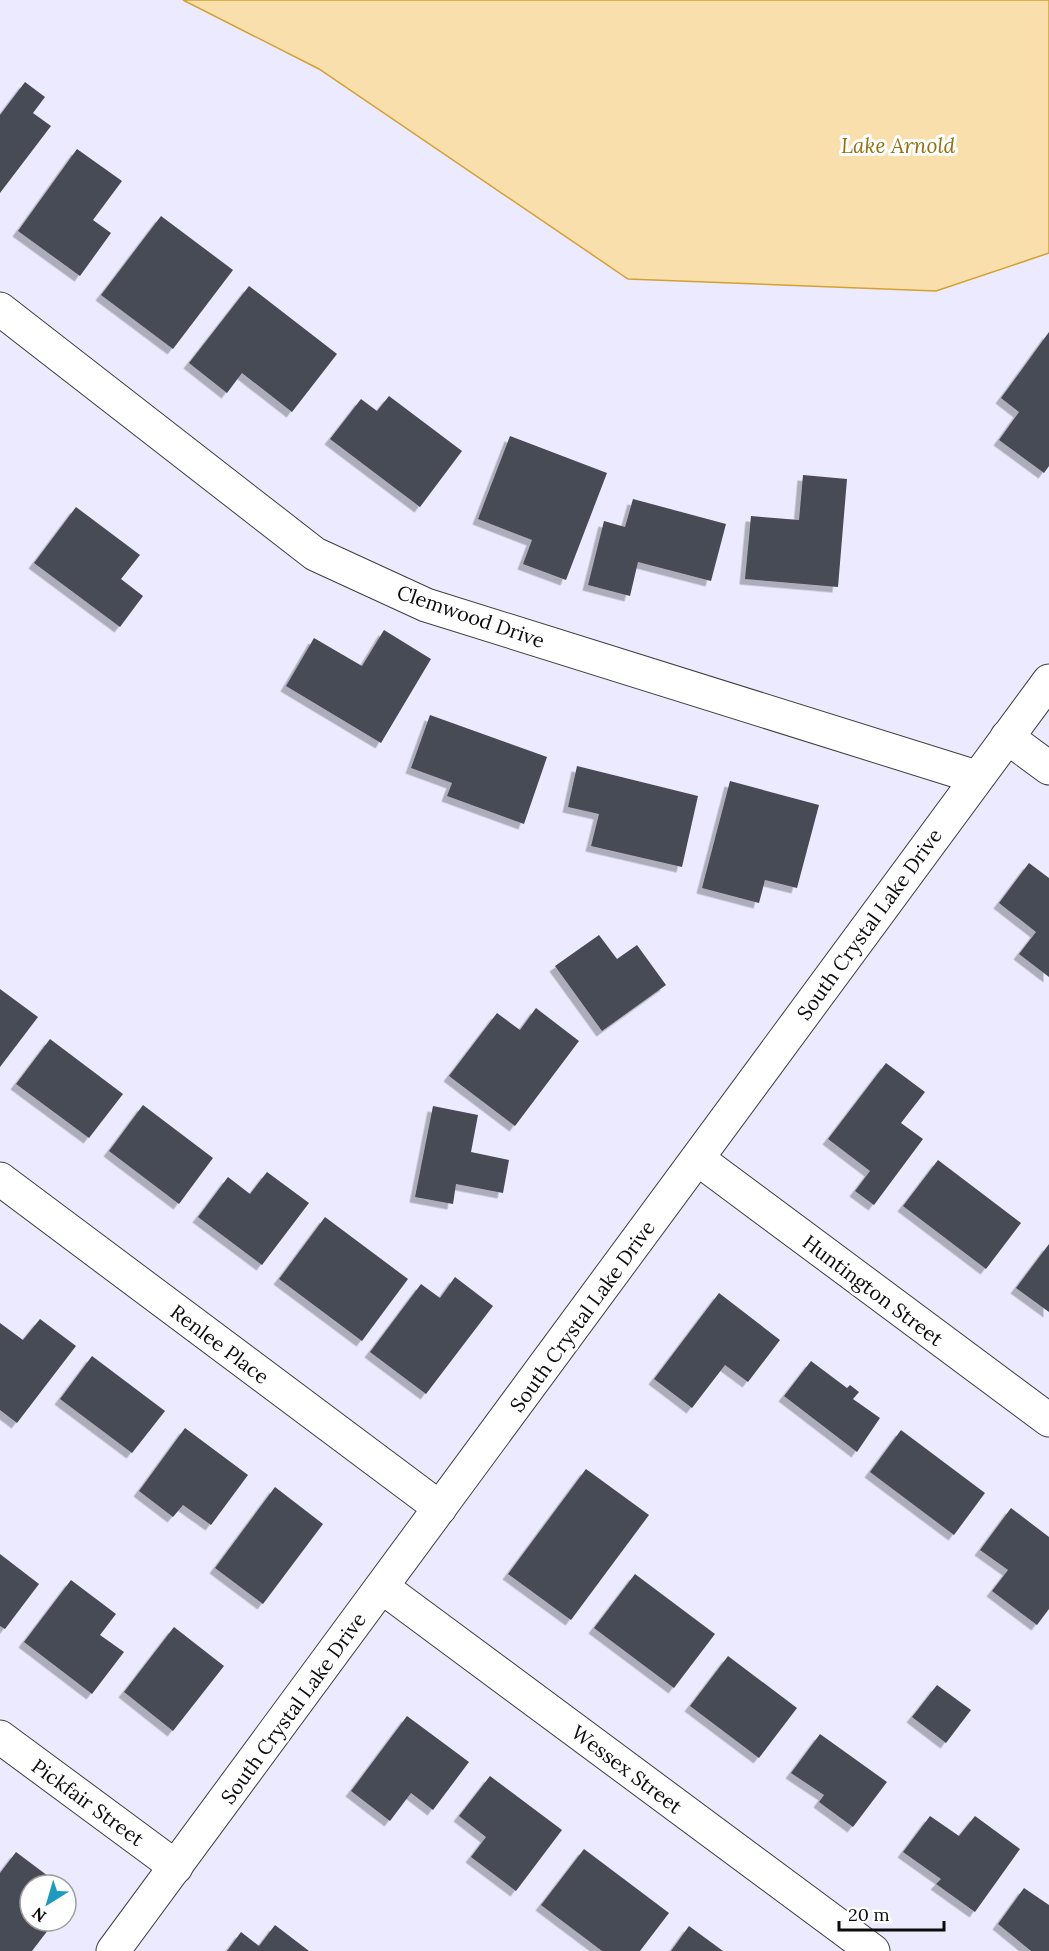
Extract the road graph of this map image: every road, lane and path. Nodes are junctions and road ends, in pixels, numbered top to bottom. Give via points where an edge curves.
1 (0, 309) edge
2 (1049, 681) edge
3 (1007, 737) junction
4 (1049, 768) edge
5 (976, 777) junction
6 (698, 1159) junction
7 (0, 1179) edge
8 (1049, 1420) edge
9 (440, 1508) junction
10 (382, 1587) junction
11 (0, 1737) edge
12 (176, 1867) junction
13 (113, 1951) edge
14 (873, 1951) edge

1 - 5 street, Clemwood Drive via 315,554 426,605
2 - 3 street, South Crystal Lake Drive
3 - 4 street
3 - 5 street, South Crystal Lake Drive
5 - 6 street, South Crystal Lake Drive
6 - 8 street, Huntington Street
6 - 9 street, South Crystal Lake Drive
7 - 9 street, Renlee Place
9 - 10 street, South Crystal Lake Drive
10 - 12 street, South Crystal Lake Drive
10 - 14 street, Wessex Street
11 - 12 street, Pickfair Street
12 - 13 street, South Crystal Lake Drive

